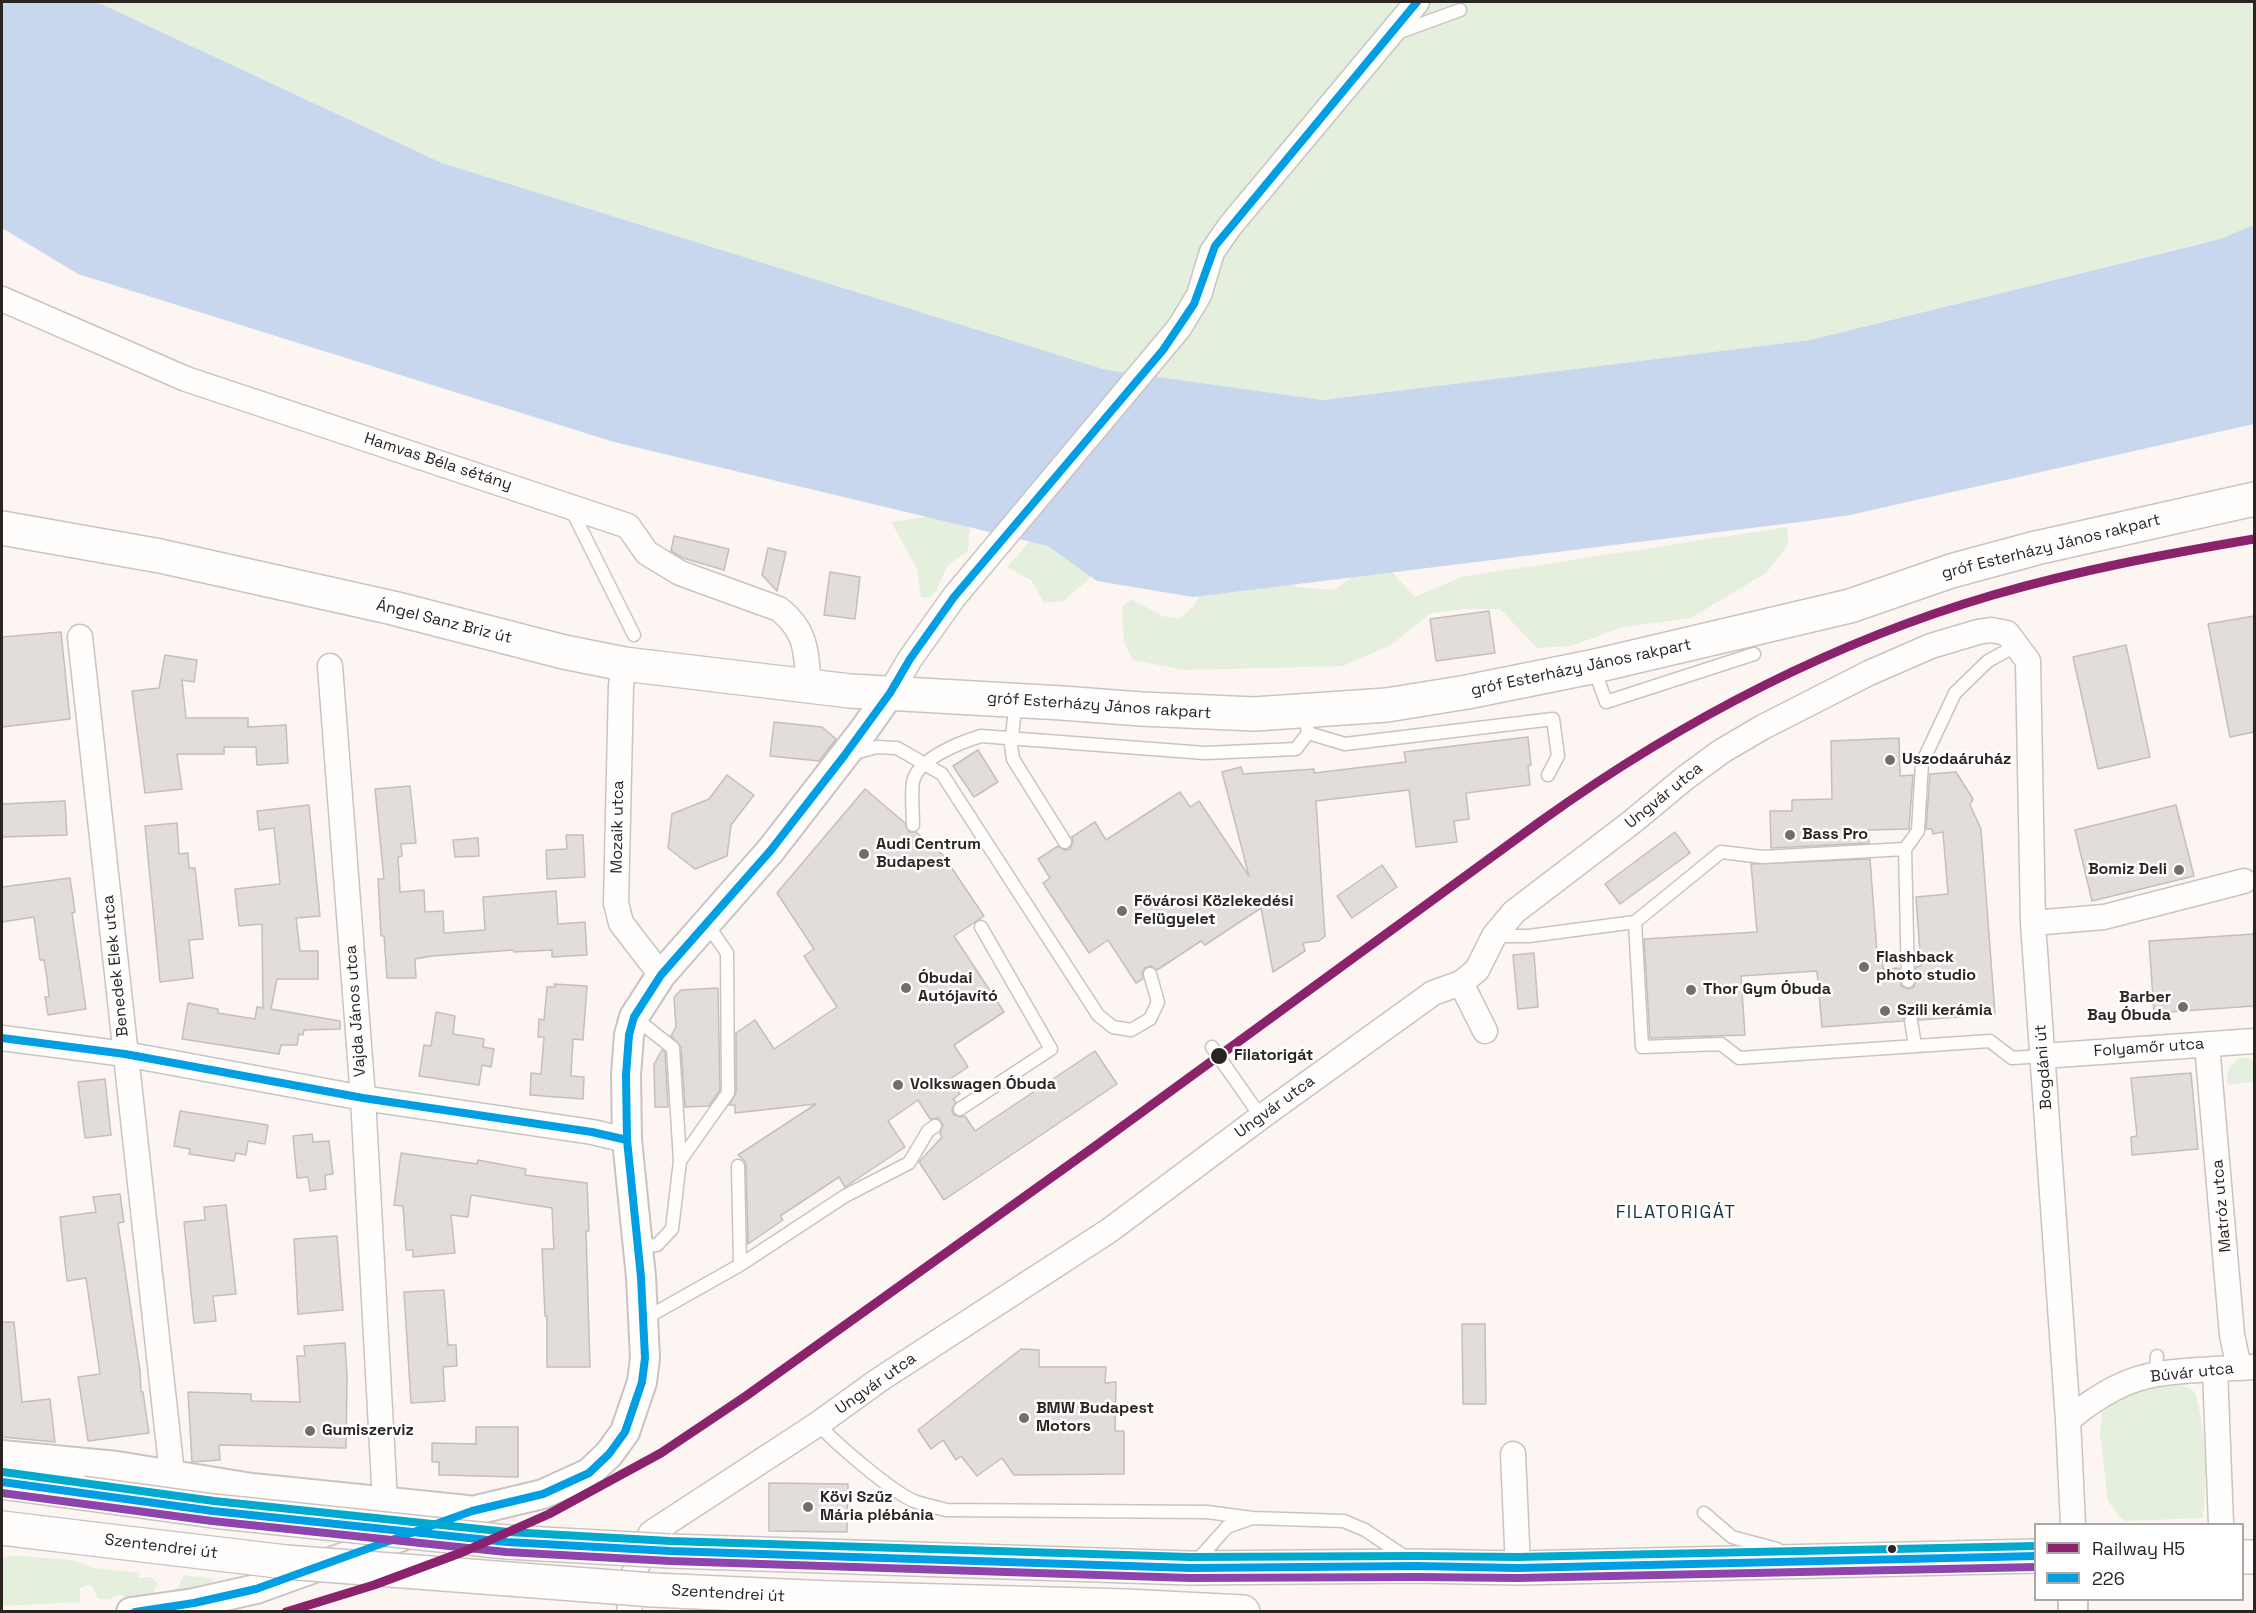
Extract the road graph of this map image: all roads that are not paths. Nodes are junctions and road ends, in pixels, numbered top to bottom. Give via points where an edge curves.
1 (1417, 2) edge
2 (1460, 10) dead end
3 (1388, 37) junction
4 (2, 299) edge
5 (2254, 498) edge
6 (570, 506) junction
7 (2, 528) edge
8 (80, 637) dead end
9 (2018, 645) junction
10 (629, 650) junction
11 (1754, 654) dead end
12 (330, 666) dead end
13 (1591, 667) junction
14 (809, 688) junction
15 (890, 693) junction
16 (1016, 700) junction
17 (1306, 722) junction
18 (1012, 738) junction
19 (844, 756) junction
20 (924, 763) junction
21 (1548, 775) dead end
22 (913, 825) dead end
23 (1065, 842) dead end
24 (1905, 849) junction
25 (2244, 882) dead end
26 (1635, 922) junction
27 (2033, 923) junction
28 (707, 924) junction
29 (981, 927) dead end
30 (1494, 936) junction
31 (1150, 974) dead end
32 (662, 975) junction
33 (1908, 981) dead end
34 (1461, 983) junction
35 (634, 1017) junction
36 (1911, 1021) dead end
37 (1485, 1031) dead end
38 (2, 1038) edge
39 (2254, 1041) edge
40 (2207, 1044) junction
41 (1915, 1045) junction
42 (1212, 1047) dead end
43 (125, 1054) junction
44 (2043, 1056) junction
45 (363, 1098) junction
46 (960, 1109) dead end
47 (1261, 1117) junction
48 (935, 1126) dead end
49 (617, 1137) junction
50 (680, 1161) junction
51 (738, 1166) dead end
52 (638, 1246) junction
53 (740, 1265) junction
54 (642, 1316) junction
55 (2247, 1367) edge
56 (2215, 1369) junction
57 (2068, 1420) junction
58 (818, 1424) junction
59 (1513, 1454) dead end
60 (2, 1455) edge
61 (172, 1474) junction
62 (2, 1482) edge
63 (309, 1493) junction
64 (385, 1501) junction
65 (472, 1510) junction
66 (1704, 1513) dead end
67 (1252, 1518) junction
68 (2073, 1523) edge
69 (2221, 1523) edge
70 (2, 1528) edge
71 (2034, 1556) edge
72 (1822, 1562) junction
73 (327, 1563) junction
74 (1418, 1566) junction
75 (1190, 1568) junction
76 (1518, 1568) junction
77 (1120, 1609) edge
78 (131, 1611) edge
79 (629, 1611) edge
80 (1244, 1611) edge

1 - 3 street
2 - 3 lane
3 - 15 street via 1215,246 1194,304 1163,350 954,597
4 - 6 street, Hamvas Béla sétány via 186,379
5 - 13 main road, gróf Esterházy János rakpart via 2037,548 1951,571 1850,606
6 - 10 lane
6 - 14 street, Hamvas Béla sétány via 628,526 647,553 680,573 779,609 791,618 801,632
7 - 10 main road, Ángel Sanz Briz út via 160,556 393,608 564,652
8 - 43 street, Benedek Elek utca
9 - 24 lane via 1988,661 1955,693 1922,763 1918,831
9 - 27 street, Bogdáni út via 2028,661
9 - 30 street, Ungvár utca via 2007,633 1971,633 1869,673 1763,727 1685,778 1514,912
10 - 14 main road, Ángel Sanz Briz út
10 - 32 street, Mozaik utca via 621,686 616,903 621,924
11 - 13 lane via 1606,702
12 - 45 street, Vajda János utca
13 - 17 main road, gróf Esterházy János rakpart
14 - 15 main road, Ángel Sanz Briz út
15 - 16 main road, gróf Esterházy János rakpart
15 - 19 street
16 - 17 main road, gróf Esterházy János rakpart
16 - 18 lane
17 - 18 lane via 1296,749 1205,753
17 - 21 lane via 1345,744 1553,719 1558,756
18 - 20 lane via 981,736 962,741
18 - 23 lane via 1013,759
19 - 20 lane via 878,747 897,748
19 - 28 street
20 - 22 lane via 913,783
20 - 31 lane via 942,774 1098,1015 1113,1027 1131,1030 1150,1019 1158,1002
24 - 26 lane via 1763,857 1721,852
24 - 33 lane
25 - 27 street via 2104,917
26 - 30 lane via 1530,936
26 - 41 lane via 1642,1047 1721,1044 1738,1058
27 - 44 street, Bogdáni út
28 - 32 street
28 - 50 lane via 727,953 728,1093
29 - 46 lane via 1051,1049
30 - 34 street, Ungvár utca via 1477,970
32 - 35 street
34 - 37 street
34 - 47 street, Ungvár utca via 1433,993
35 - 49 street via 628,1035
35 - 50 lane via 673,1048
36 - 41 lane
38 - 43 street
39 - 40 street, Folyamőr utca
40 - 44 street, Folyamőr utca
40 - 55 street, Matróz utca via 2232,1335
41 - 44 lane via 1990,1041 2012,1058
42 - 47 lane
43 - 45 street
43 - 61 street, Benedek Elek utca
44 - 57 street, Bogdáni út
45 - 49 street
45 - 64 street, Vajda János utca
47 - 58 street, Ungvár utca via 1110,1230
48 - 53 lane via 909,1163 845,1196
49 - 52 street
50 - 52 lane via 672,1229 657,1245
51 - 53 lane
52 - 54 street
53 - 54 lane via 653,1314
54 - 65 street via 642,1382 625,1432 609,1454 589,1473 543,1494
55 - 56 street, Búvár utca
56 - 57 street, Búvár utca via 2156,1365 2091,1401
56 - 69 street
57 - 68 street, Bogdáni út
58 - 67 lane via 889,1485 912,1500 946,1510 1172,1511
58 - 79 street, Ungvár utca via 651,1533 634,1573
59 - 76 street
60 - 61 street
61 - 63 street
62 - 75 main road, bridge via 213,1511 507,1542
63 - 64 street
63 - 73 street via 327,1510 334,1532
64 - 65 street
65 - 73 street
66 - 72 lane via 1732,1537
67 - 74 lane via 1344,1521 1365,1530
67 - 75 lane via 1227,1527
70 - 77 main road, Szentendrei út, bridge via 297,1563 654,1590
71 - 72 main road
72 - 76 main road
73 - 78 street via 256,1589 194,1604
74 - 75 main road
74 - 76 main road
77 - 80 main road, Szentendrei út

